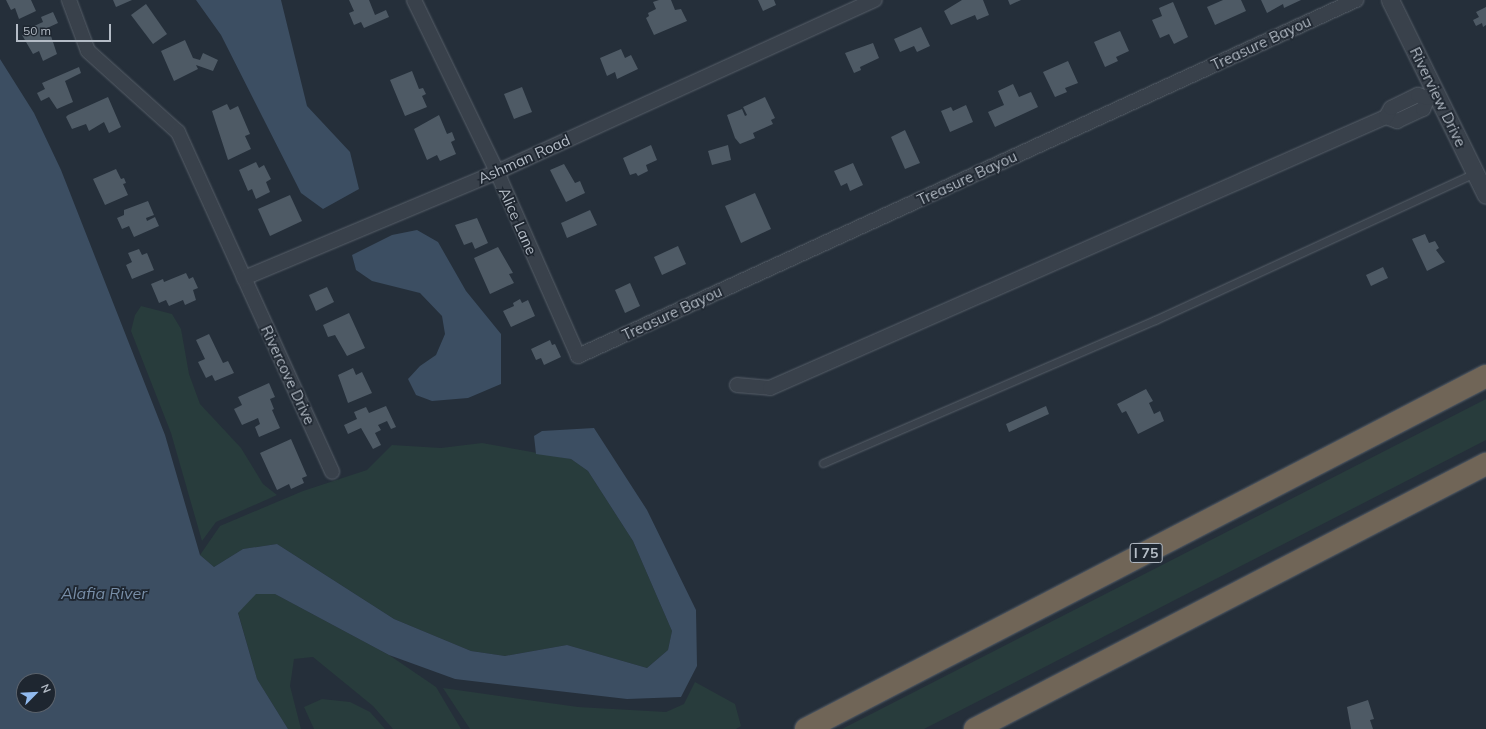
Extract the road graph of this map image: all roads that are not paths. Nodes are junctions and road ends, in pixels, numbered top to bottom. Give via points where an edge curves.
1 (69, 0) edge
2 (414, 0) edge
3 (875, 0) edge
4 (1356, 0) edge
5 (1390, 0) edge
6 (1432, 96) junction
7 (496, 172) junction
8 (1475, 173) junction
9 (1486, 195) edge
10 (244, 278) junction
11 (578, 356) joint
12 (1486, 376) edge
13 (737, 385) dead end
14 (823, 463) dead end
15 (1486, 464) edge
16 (332, 472) dead end
17 (806, 729) edge
18 (975, 729) edge

1 - 10 street via 88,51 178,132
2 - 7 street, Alice Lane
3 - 7 street, Ashman Road
4 - 11 street, Treasure Bayou
5 - 6 street, Riverview Drive
6 - 8 street, Riverview Drive
6 - 13 street via 1418,95 1391,108 1386,117 770,388
7 - 10 street, Ashman Road
7 - 11 street, Alice Lane
8 - 9 street, Riverview Drive
8 - 14 lane via 1155,320
10 - 16 street, Rivercove Drive
12 - 17 highway, I 75
15 - 18 highway

